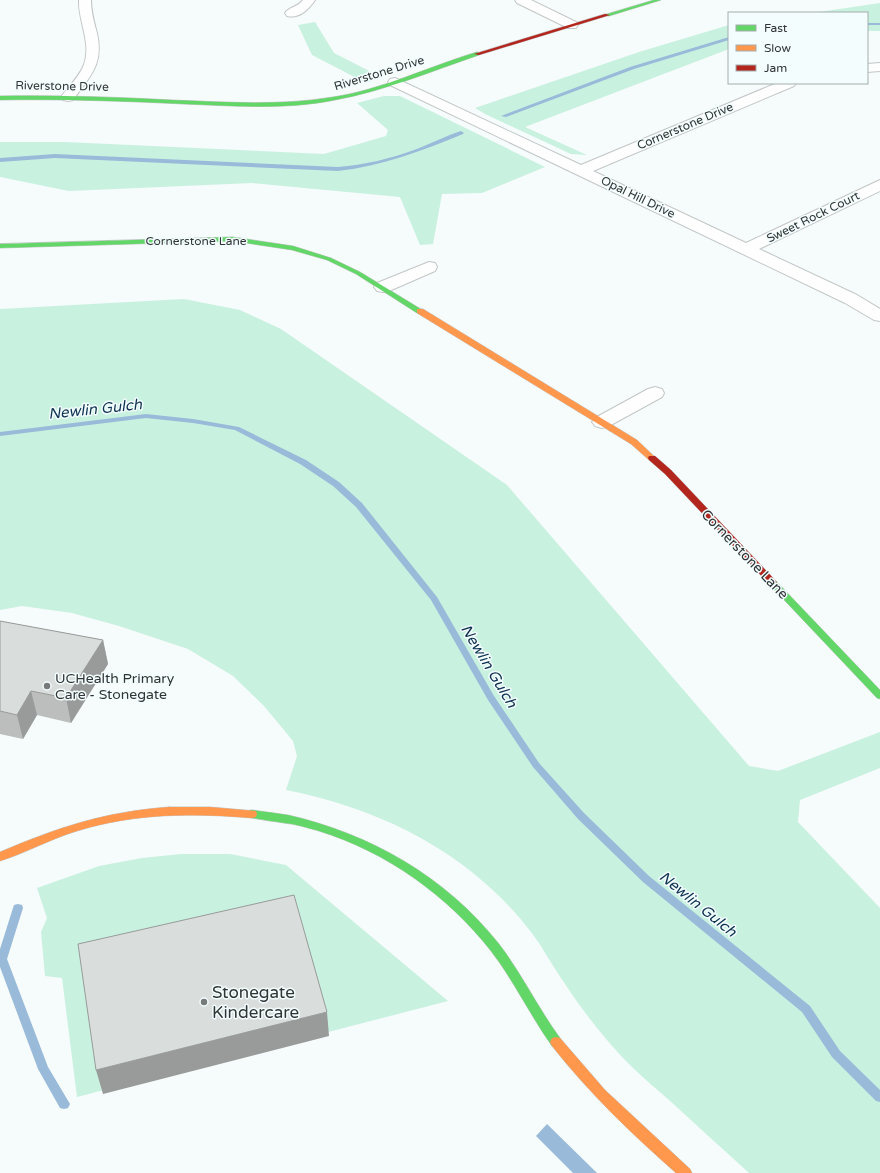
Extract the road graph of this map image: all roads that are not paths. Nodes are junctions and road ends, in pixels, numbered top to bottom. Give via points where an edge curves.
1 (85, 0) edge
2 (309, 0) edge
3 (521, 0) edge
4 (659, 0) edge
5 (291, 13) dead end
6 (572, 25) junction
7 (880, 67) edge
8 (868, 68) edge
9 (395, 82) junction
10 (787, 84) edge
11 (0, 98) edge
12 (68, 98) junction
13 (582, 170) junction
14 (880, 185) edge
15 (0, 246) edge
16 (746, 249) junction
17 (429, 267) dead end
18 (382, 287) junction
19 (880, 316) edge
20 (655, 393) dead end
21 (602, 422) junction
22 (880, 696) edge
23 (0, 857) edge
24 (685, 1173) edge

1 - 12 street via 94,56 87,72
2 - 5 street via 304,7
3 - 6 street
4 - 6 street, Riverstone Drive
6 - 9 street, Riverstone Drive via 499,46
7 - 8 street
9 - 12 street, Riverstone Drive via 346,97 288,104 236,105
9 - 13 street, Opal Hill Drive
10 - 13 street, Cornerstone Drive
11 - 12 street, Riverstone Drive
13 - 16 street, Opal Hill Drive
14 - 16 street, Sweet Rock Court
15 - 18 street, Cornerstone Lane via 194,239 248,240 317,255 348,268
16 - 19 street, Opal Hill Drive via 851,299
17 - 18 street
18 - 21 street, Cornerstone Lane
20 - 21 street
21 - 22 street, Cornerstone Lane via 645,451 668,472
23 - 24 street via 98,821 174,810 224,811 267,816 307,824 362,843 408,868 468,918 502,960 550,1035 592,1086

